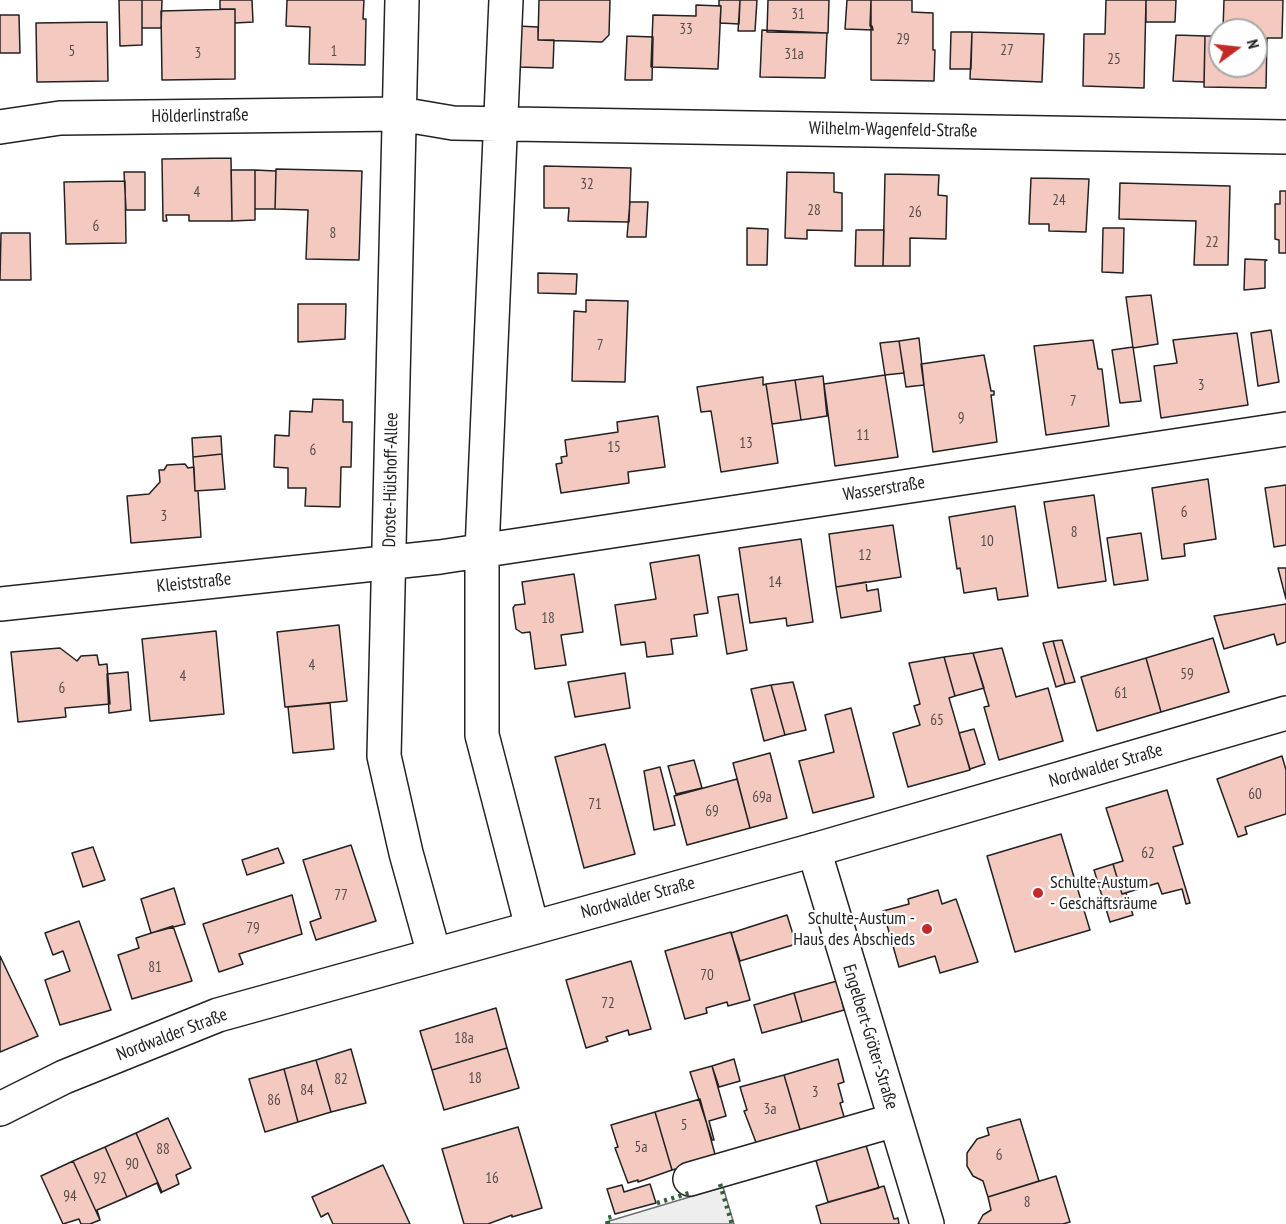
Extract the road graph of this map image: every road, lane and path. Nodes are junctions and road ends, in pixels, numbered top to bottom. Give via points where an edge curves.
1 (402, 0) edge
2 (506, 0) edge
3 (400, 114) junction
4 (500, 123) junction
5 (0, 127) edge
6 (1286, 137) edge
7 (1286, 429) edge
8 (482, 550) junction
9 (388, 562) junction
10 (0, 604) edge
11 (1286, 713) edge
12 (814, 850) junction
13 (532, 927) junction
14 (434, 954) junction
15 (0, 1109) edge
16 (895, 1120) junction
17 (690, 1179) dead end
18 (927, 1224) edge

1 - 3 street, Droste-Hülshoff-Allee
2 - 4 street
3 - 4 street, Hölderlinstraße via 453,123
3 - 5 street, Hölderlinstraße via 60,118
3 - 9 street, Droste-Hülshoff-Allee
4 - 6 street, Wilhelm-Wagenfeld-Straße
4 - 8 street
7 - 8 street, Wasserstraße
8 - 9 street, Wasserstraße
8 - 13 street via 482,735
9 - 10 street, Kleiststraße
9 - 14 street, Droste-Hülshoff-Allee via 384,756
11 - 12 street, Nordwalder Straße
12 - 13 street, Nordwalder Straße
12 - 16 street, Engelbert-Gröter-Straße
13 - 14 street, Nordwalder Straße
14 - 15 street, Nordwalder Straße via 218,1015 64,1077
16 - 17 street
16 - 18 street, Engelbert-Gröter-Straße

